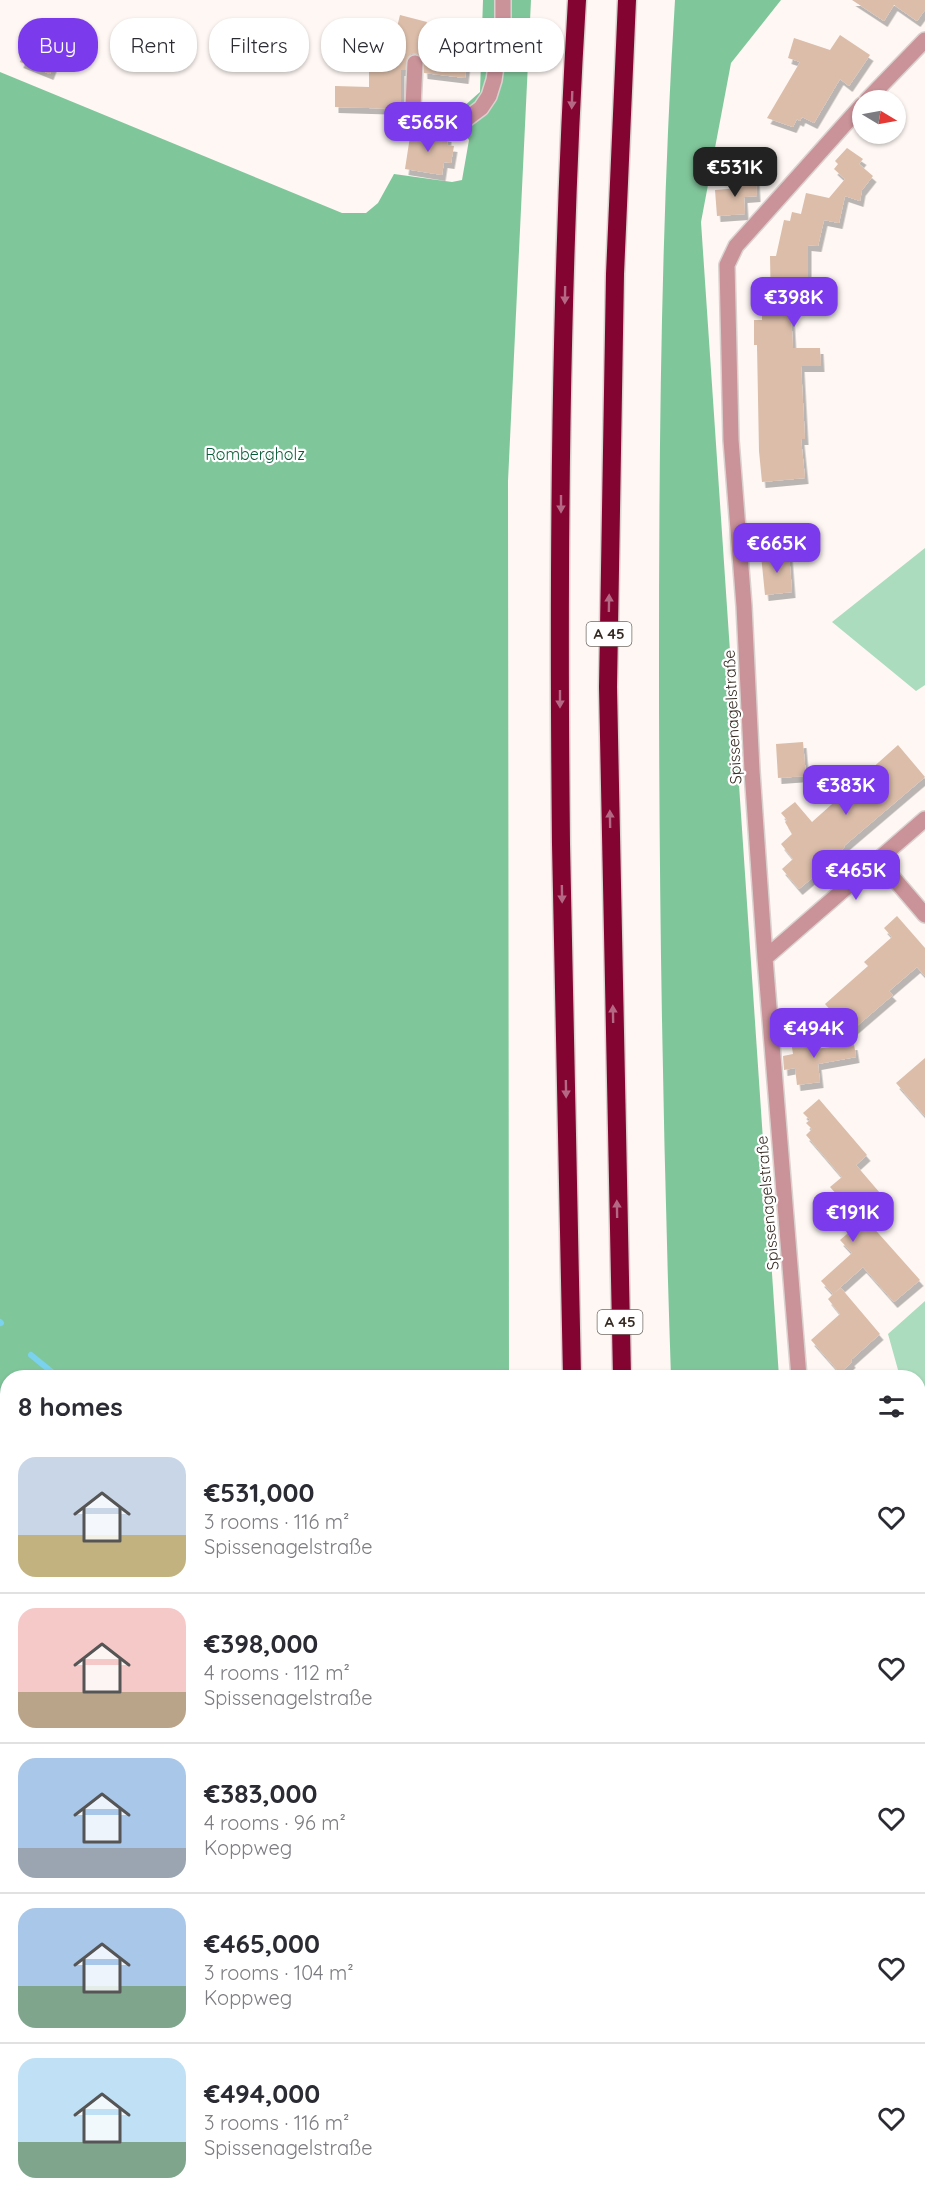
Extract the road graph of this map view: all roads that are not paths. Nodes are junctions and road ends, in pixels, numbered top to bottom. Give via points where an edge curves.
1 (503, 0) edge
2 (577, 0) edge
3 (627, 0) edge
4 (925, 40) edge
5 (415, 63) dead end
6 (877, 90) edge
7 (852, 116) edge
8 (925, 819) edge
9 (878, 860) junction
10 (925, 915) edge
11 (765, 958) junction
12 (572, 1370) edge
13 (622, 1370) edge
14 (798, 1370) edge

1 - 5 street via 494,80 489,96 474,115 442,125 418,121 413,107
2 -> 12 highway via 565,279 560,672
13 -> 3 highway, A 45 via 608,676 615,274
4 - 6 street
7 - 11 street, Spissenagelstraße via 736,246 728,265 731,440
8 - 9 street
9 - 10 street
9 - 11 street
11 - 14 street, Spissenagelstraße

